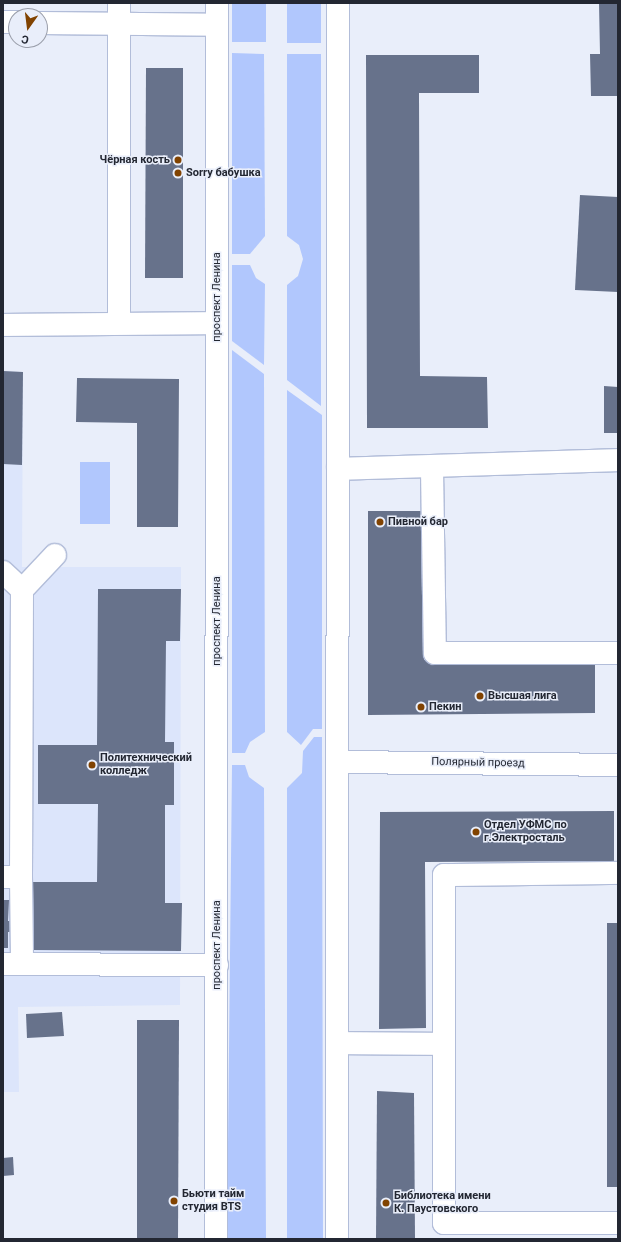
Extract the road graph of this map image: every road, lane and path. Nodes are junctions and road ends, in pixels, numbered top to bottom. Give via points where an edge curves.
1 (216, 3) edge
2 (338, 3) edge
3 (120, 13) edge
4 (48, 21) edge
5 (217, 25) junction
6 (119, 323) junction
7 (217, 323) junction
8 (3, 325) edge
9 (618, 460) edge
10 (338, 469) junction
11 (432, 469) junction
12 (55, 555) dead end
13 (3, 572) edge
14 (22, 590) junction
15 (618, 653) edge
16 (339, 762) junction
17 (618, 765) edge
18 (618, 872) edge
19 (12, 877) edge
20 (13, 964) edge
21 (217, 965) junction
22 (338, 1043) junction
23 (444, 1044) junction
24 (618, 1223) edge
25 (216, 1239) edge
26 (337, 1239) edge

1 - 5 street, проспект Ленина
2 - 10 street
3 - 4 street
3 - 5 street
3 - 6 street
5 - 7 street, проспект Ленина
6 - 7 street
6 - 8 street
7 - 21 street, проспект Ленина
9 - 11 street
10 - 11 street
10 - 16 street
11 - 15 street via 436,653
12 - 14 street
13 - 14 street
14 - 19 street
16 - 17 street, Полярный проезд
16 - 22 street
18 - 23 street via 444,875
19 - 20 street
20 - 21 street
21 - 25 street, проспект Ленина
22 - 23 street
22 - 26 street
23 - 24 street via 444,1223

